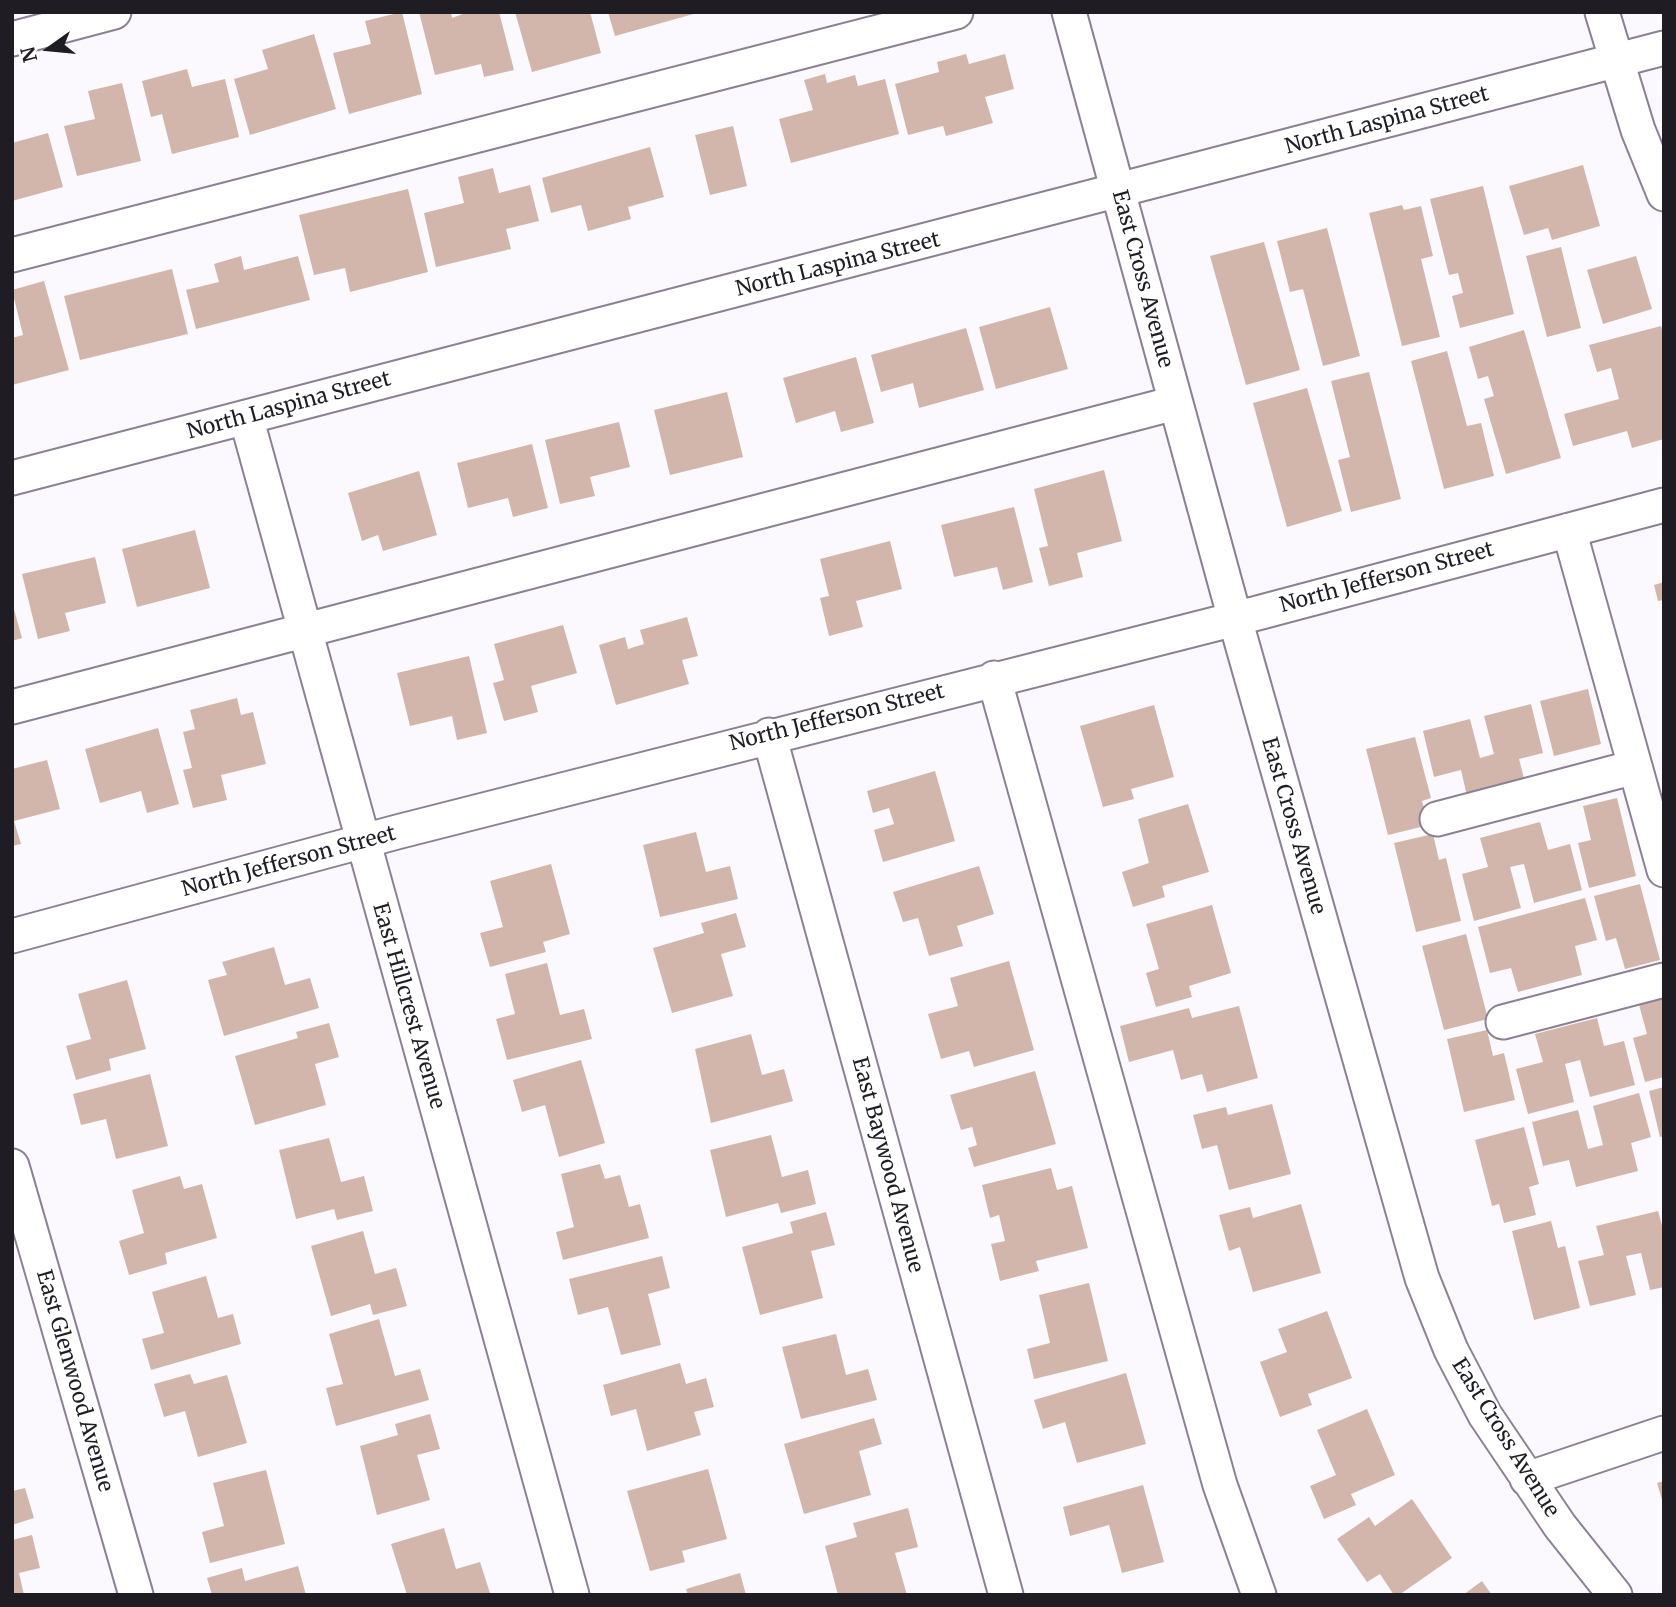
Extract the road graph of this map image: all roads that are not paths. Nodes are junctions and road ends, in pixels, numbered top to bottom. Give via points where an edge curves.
1 (114, 12) edge
2 (956, 12) edge
3 (1069, 12) edge
4 (1602, 12) edge
5 (12, 39) edge
6 (1664, 48) edge
7 (1616, 61) junction
8 (1119, 192) junction
9 (1664, 194) edge
10 (12, 255) edge
11 (1175, 403) junction
12 (246, 417) junction
13 (12, 478) edge
14 (1664, 505) edge
15 (1569, 530) junction
16 (1234, 619) junction
17 (305, 631) junction
18 (994, 678) junction
19 (12, 707) edge
20 (769, 735) junction
21 (1635, 767) junction
22 (1437, 819) dead end
23 (363, 843) junction
24 (1664, 870) edge
25 (12, 936) edge
26 (1664, 980) edge
27 (1503, 1022) dead end
28 (12, 1167) edge
29 (1664, 1433) edge
30 (1527, 1479) junction
31 (136, 1595) edge
32 (572, 1595) edge
33 (1006, 1595) edge
34 (1259, 1595) edge
35 (1615, 1595) edge

1 - 5 street
2 - 10 street
3 - 8 street, East Cross Avenue
4 - 7 street
6 - 7 street, North Laspina Street
7 - 8 street, North Laspina Street
7 - 9 street via 1637,130
8 - 11 street, East Cross Avenue
8 - 12 street, North Laspina Street
11 - 16 street, East Cross Avenue
11 - 17 street
12 - 13 street, North Laspina Street
12 - 17 street, East Hillcrest Avenue
14 - 15 street, North Jefferson Street
15 - 16 street, North Jefferson Street
15 - 21 street
16 - 18 street, North Jefferson Street
16 - 30 street, East Cross Avenue via 1422,1278 1451,1350 1485,1415
17 - 19 street
17 - 23 street, East Hillcrest Avenue
18 - 20 street, North Jefferson Street
18 - 34 street via 1220,1485
20 - 23 street, North Jefferson Street
20 - 33 street, East Baywood Avenue
21 - 22 street
21 - 24 street
23 - 25 street, North Jefferson Street
23 - 32 street, East Hillcrest Avenue
26 - 27 street
28 - 31 street, East Glenwood Avenue
29 - 30 street
30 - 35 street, East Cross Avenue

